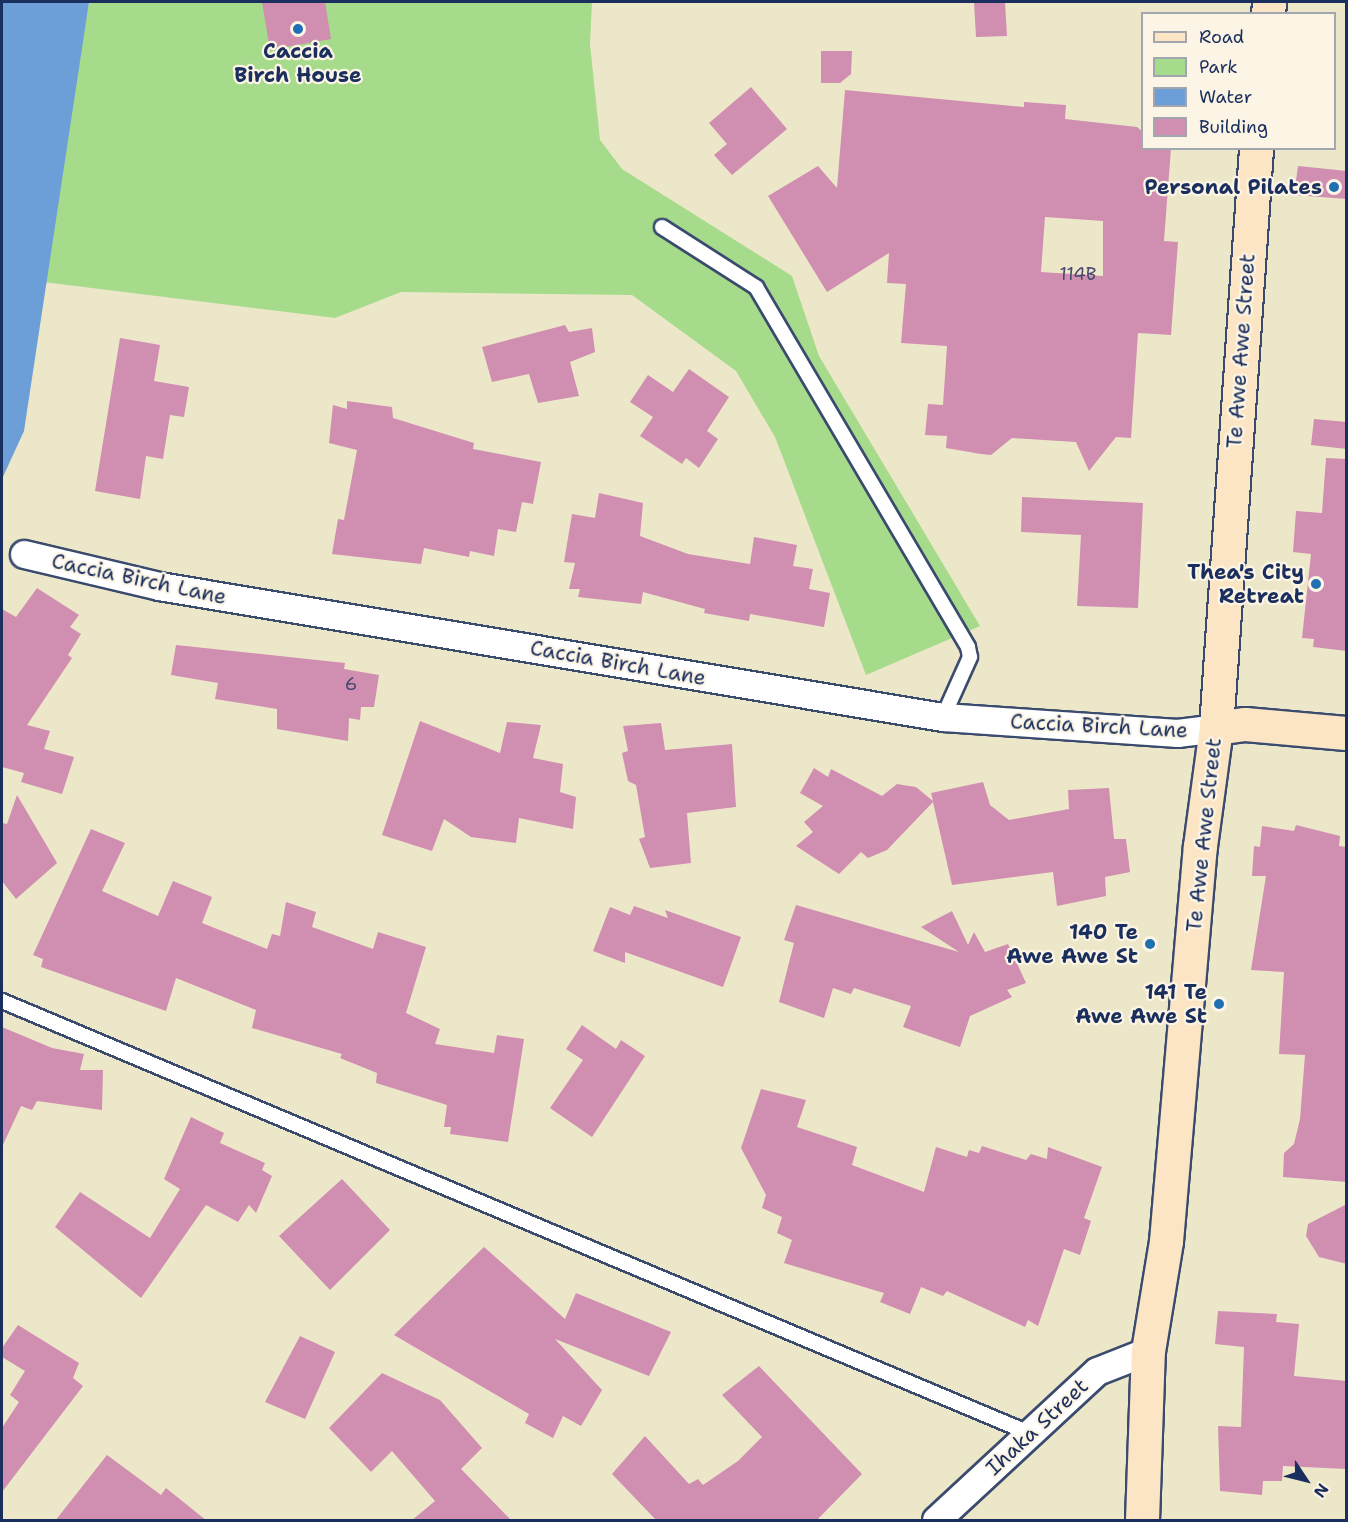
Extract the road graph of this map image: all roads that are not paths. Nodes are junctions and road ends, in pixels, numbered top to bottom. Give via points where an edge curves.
1 (1256, 150) edge
2 (662, 227) dead end
3 (24, 554) dead end
4 (942, 717) junction
5 (1216, 728) junction
6 (1347, 732) edge
7 (2, 1001) edge
8 (1149, 1351) junction
9 (1029, 1433) junction
10 (936, 1521) edge
11 (1142, 1521) edge

1 - 5 main road, Te Awe Awe Street
2 - 4 lane via 756,287 962,637 970,657
3 - 4 street, Caccia Birch Lane via 159,586
4 - 5 street, Caccia Birch Lane via 1177,733
5 - 6 main road via 1245,724
5 - 8 main road, Te Awe Awe Street via 1200,846 1166,1241
7 - 9 lane
8 - 9 street, Ihaka Street via 1097,1371
8 - 11 main road, Te Awe Awe Street
9 - 10 street, Ihaka Street

